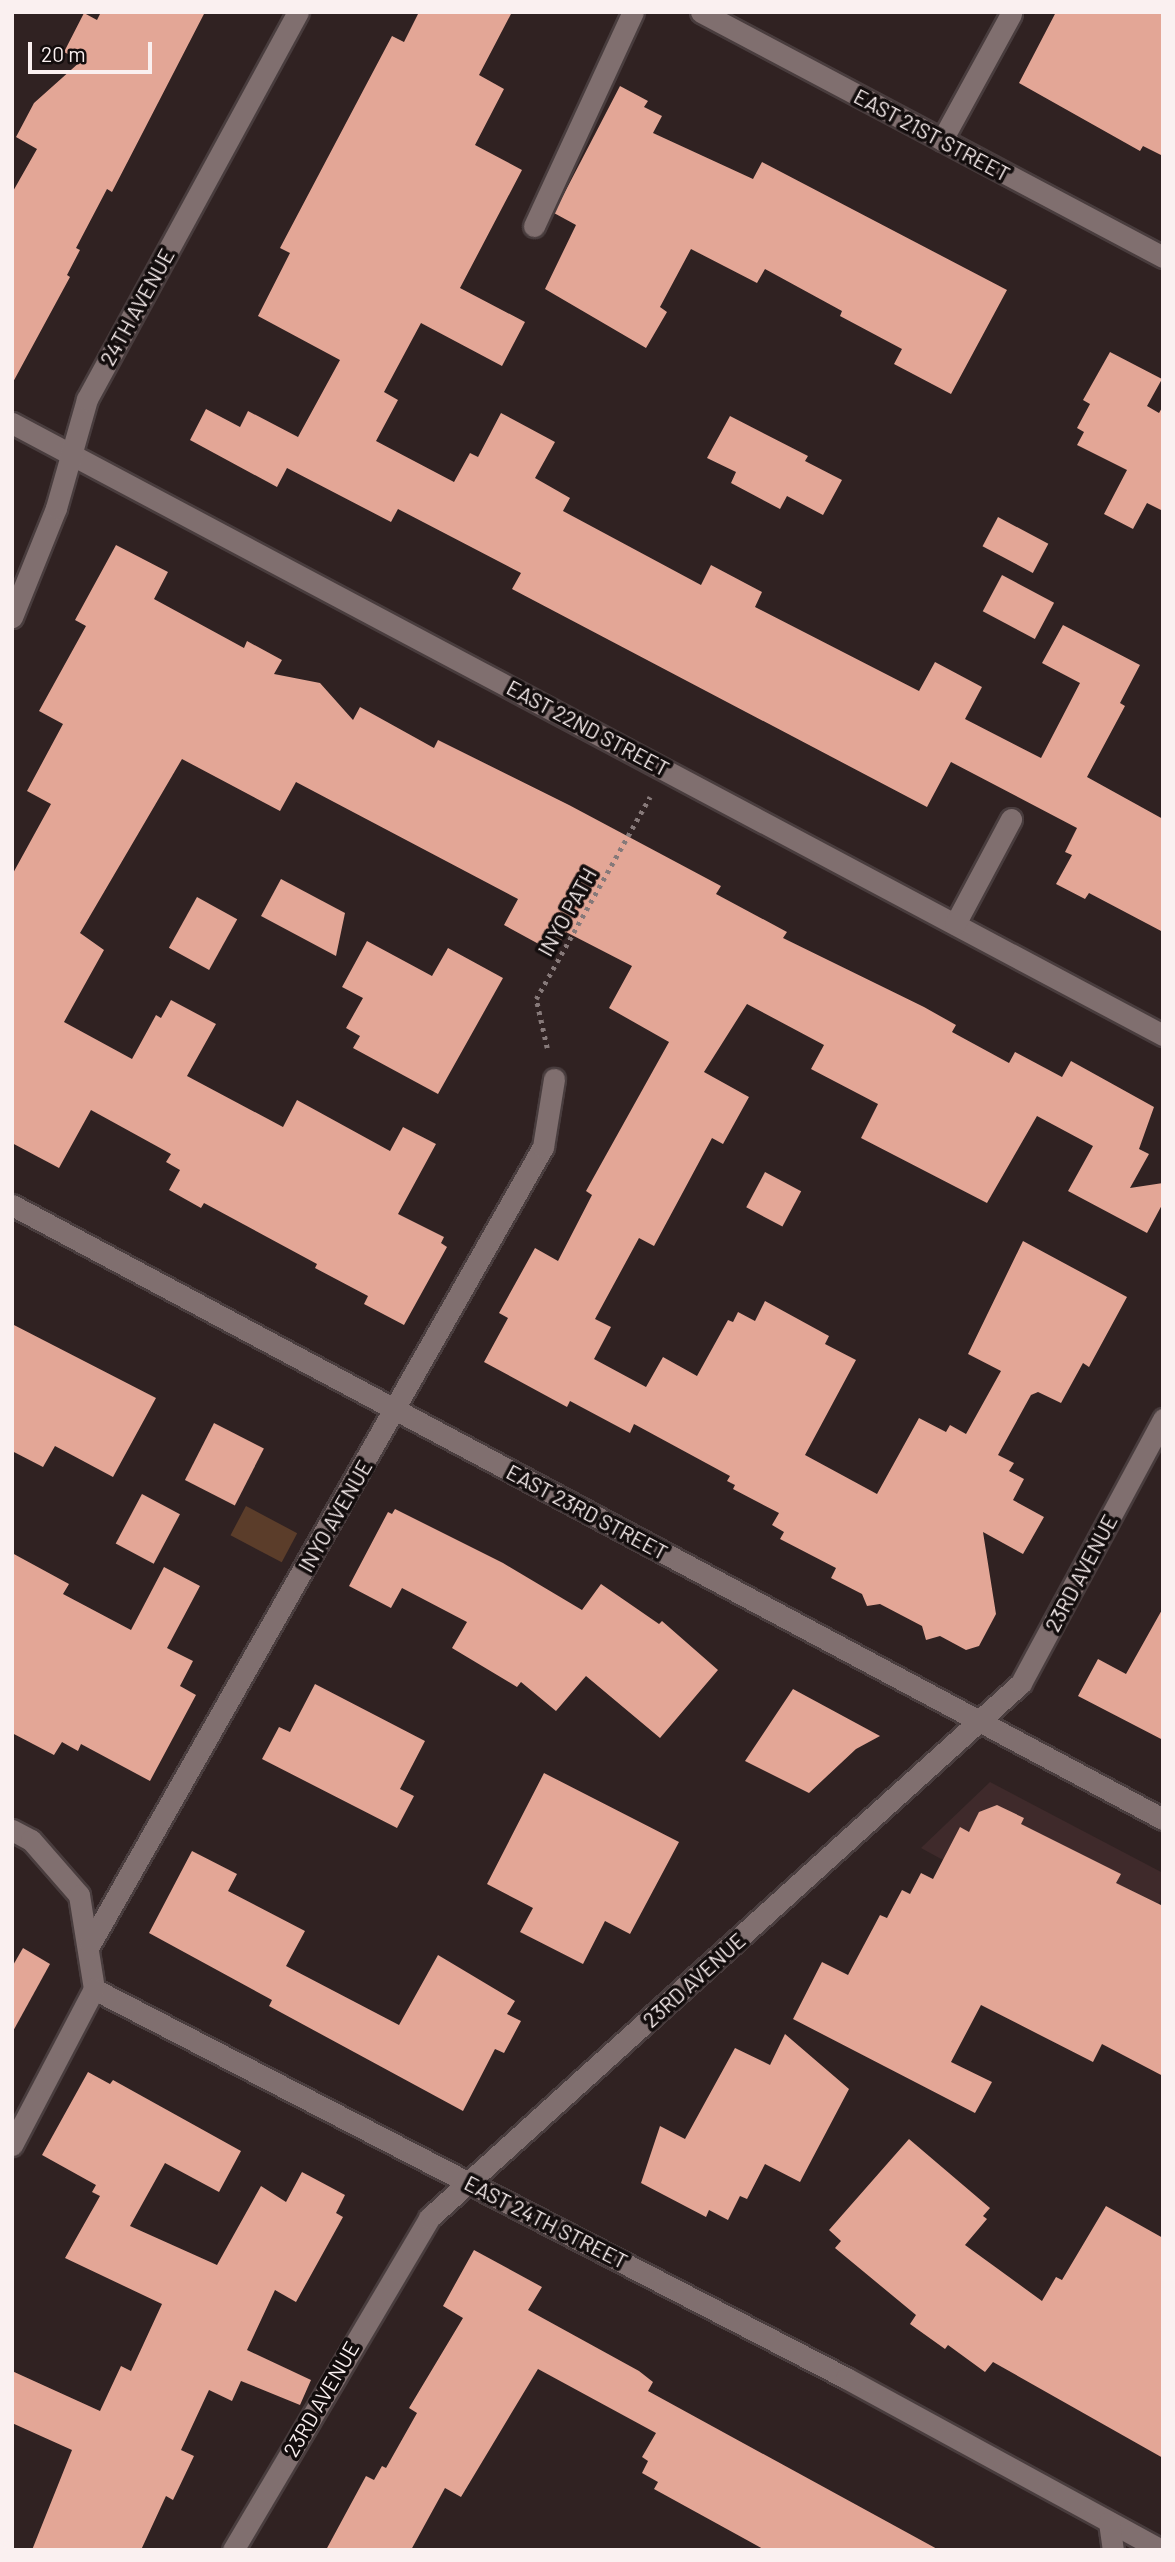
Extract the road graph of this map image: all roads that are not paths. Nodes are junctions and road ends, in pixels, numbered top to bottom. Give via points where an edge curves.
1 (298, 12) edge
2 (633, 12) edge
3 (701, 12) edge
4 (1011, 14) dead end
5 (942, 140) junction
6 (534, 226) dead end
7 (1163, 257) edge
8 (12, 422) edge
9 (69, 452) junction
10 (12, 617) edge
11 (1011, 819) dead end
12 (955, 924) junction
13 (1163, 1035) edge
14 (554, 1079) road end
15 (12, 1205) edge
16 (396, 1409) junction
17 (1163, 1419) edge
18 (980, 1721) junction
19 (1163, 1819) edge
20 (12, 1830) edge
21 (90, 1944) junction
22 (94, 1989) junction
23 (12, 2145) edge
24 (468, 2181) junction
25 (1109, 2522) junction
26 (233, 2550) edge
27 (1113, 2550) edge
28 (1161, 2550) edge

1 - 9 street, 24TH AVENUE via 87,399
2 - 6 street
3 - 5 street, EAST 21ST STREET
4 - 5 street
5 - 7 street, EAST 21ST STREET
8 - 9 street, EAST 22ND STREET
9 - 10 street, 24TH AVENUE via 56,508
9 - 12 street, EAST 22ND STREET
11 - 12 street
12 - 13 street, EAST 22ND STREET
14 - 16 street, INYO AVENUE via 543,1147
15 - 16 street, EAST 23RD STREET
16 - 18 street, EAST 23RD STREET
16 - 21 street, INYO AVENUE
17 - 18 street, 23RD AVENUE via 1021,1683
18 - 19 street, EAST 23RD STREET
18 - 24 street, 23RD AVENUE
20 - 21 street via 31,1840 79,1895
21 - 22 street
22 - 23 street
22 - 24 street, EAST 24TH STREET
24 - 25 street, EAST 24TH STREET via 846,2378
24 - 26 street, 23RD AVENUE via 438,2207 412,2243
25 - 27 street
25 - 28 street, EAST 24TH STREET

